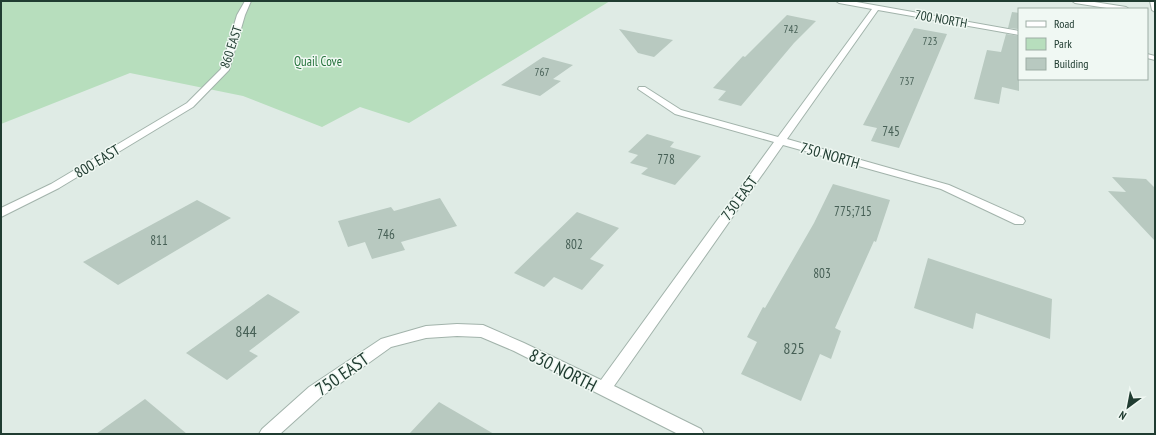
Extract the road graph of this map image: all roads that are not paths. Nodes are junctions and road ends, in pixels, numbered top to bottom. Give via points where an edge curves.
1 (248, 1) edge
2 (839, 1) edge
3 (1075, 1) edge
4 (1153, 1) edge
5 (876, 8) junction
6 (1120, 8) edge
7 (1155, 10) edge
8 (1018, 33) edge
9 (642, 89) dead end
10 (190, 105) joint
11 (780, 141) junction
12 (1, 213) edge
13 (1019, 221) dead end
14 (426, 332) joint
15 (603, 389) junction
16 (268, 434) edge
17 (694, 434) edge

1 - 10 street, 860 EAST via 241,15 225,70
2 - 5 street, 700 NORTH
3 - 6 street
4 - 7 street
5 - 8 street, 700 NORTH
5 - 11 street, 730 EAST
9 - 11 street, 750 NORTH via 678,112
10 - 12 street, 800 EAST via 55,186
11 - 13 street, 750 NORTH via 945,187
11 - 15 street, 730 EAST
14 - 15 street, 830 NORTH via 483,332
14 - 16 street, 750 EAST via 386,343 315,392
15 - 17 street, 830 NORTH

